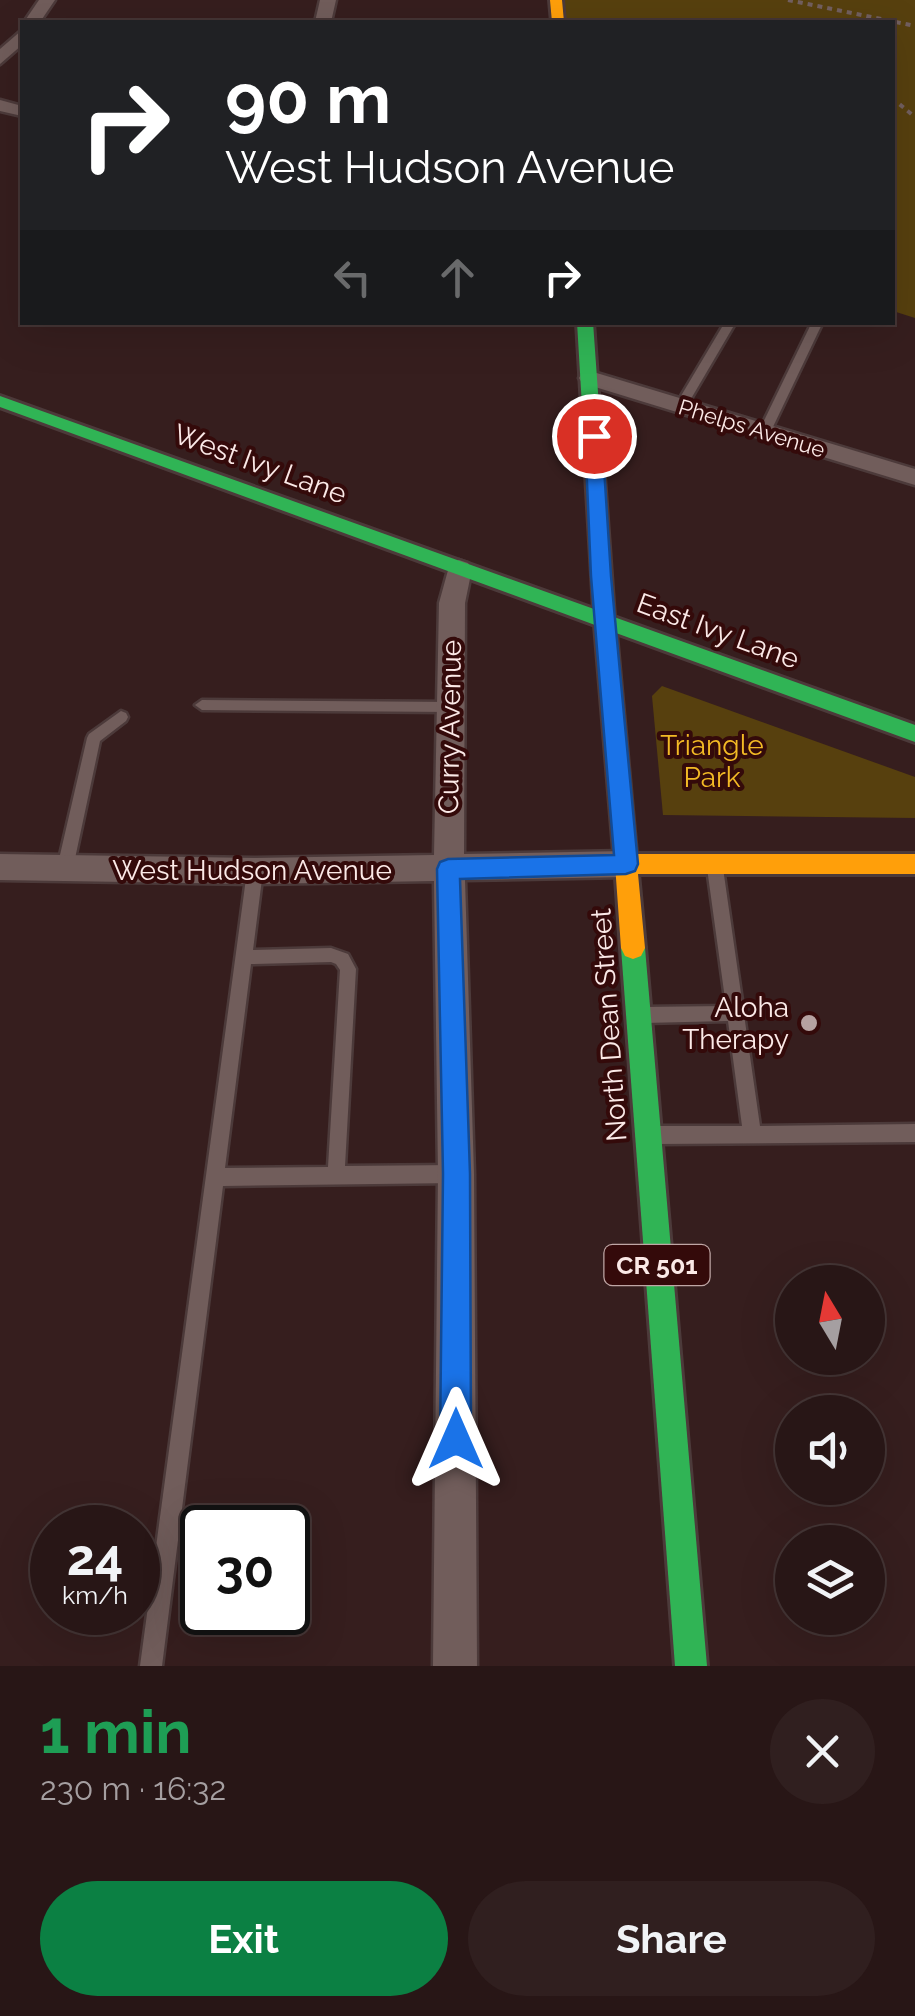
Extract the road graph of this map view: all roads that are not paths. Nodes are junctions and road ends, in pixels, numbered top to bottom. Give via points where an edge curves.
1 (20, 38) edge
2 (0, 59) edge
3 (585, 325) edge
4 (730, 325) edge
5 (817, 325) edge
6 (590, 378) junction
7 (0, 401) edge
8 (680, 406) junction
9 (766, 432) junction
10 (915, 477) edge
11 (459, 569) junction
12 (500, 584) joint
13 (606, 622) junction
14 (202, 705) dead end
15 (451, 707) junction
16 (121, 717) dead end
17 (915, 734) edge
18 (626, 864) junction
19 (715, 864) junction
20 (915, 864) edge
21 (0, 867) edge
22 (66, 868) junction
23 (448, 869) junction
24 (255, 872) junction
25 (244, 957) junction
26 (735, 1013) junction
27 (638, 1015) junction
28 (915, 1133) edge
29 (648, 1135) junction
30 (752, 1135) junction
31 (456, 1174) junction
32 (216, 1176) junction
33 (336, 1176) junction
34 (151, 1666) edge
35 (454, 1666) edge
36 (691, 1666) edge

1 - 2 street
3 - 6 street, North Dean Street
4 - 8 lane
5 - 9 lane
6 - 8 street, Phelps Avenue
6 - 13 street, North Dean Street
7 - 11 street, West Ivy Lane
8 - 9 street, Phelps Avenue
9 - 10 street, Phelps Avenue
11 - 12 street, West Ivy Lane
11 - 15 street, Curry Avenue via 452,603
12 - 13 street, East Ivy Lane
13 - 17 street, East Ivy Lane
13 - 18 street, North Dean Street
14 - 15 lane
15 - 23 street, Curry Avenue
16 - 22 lane via 94,738
18 - 19 street
18 - 23 street, West Hudson Avenue
18 - 27 street, North Dean Street / CR 501
19 - 20 street
19 - 26 lane
21 - 22 street, West Hudson Avenue
22 - 24 street, West Hudson Avenue
23 - 24 street, West Hudson Avenue
23 - 31 street, Curry Avenue
24 - 25 lane
25 - 32 lane
25 - 33 lane via 331,955 348,970
26 - 27 lane
26 - 30 lane
27 - 29 street, North Dean Street / CR 501
28 - 30 lane
29 - 30 lane
29 - 36 street, North Dean Street / CR 501
31 - 33 lane
31 - 35 street, Curry Avenue
32 - 33 lane
32 - 34 lane

